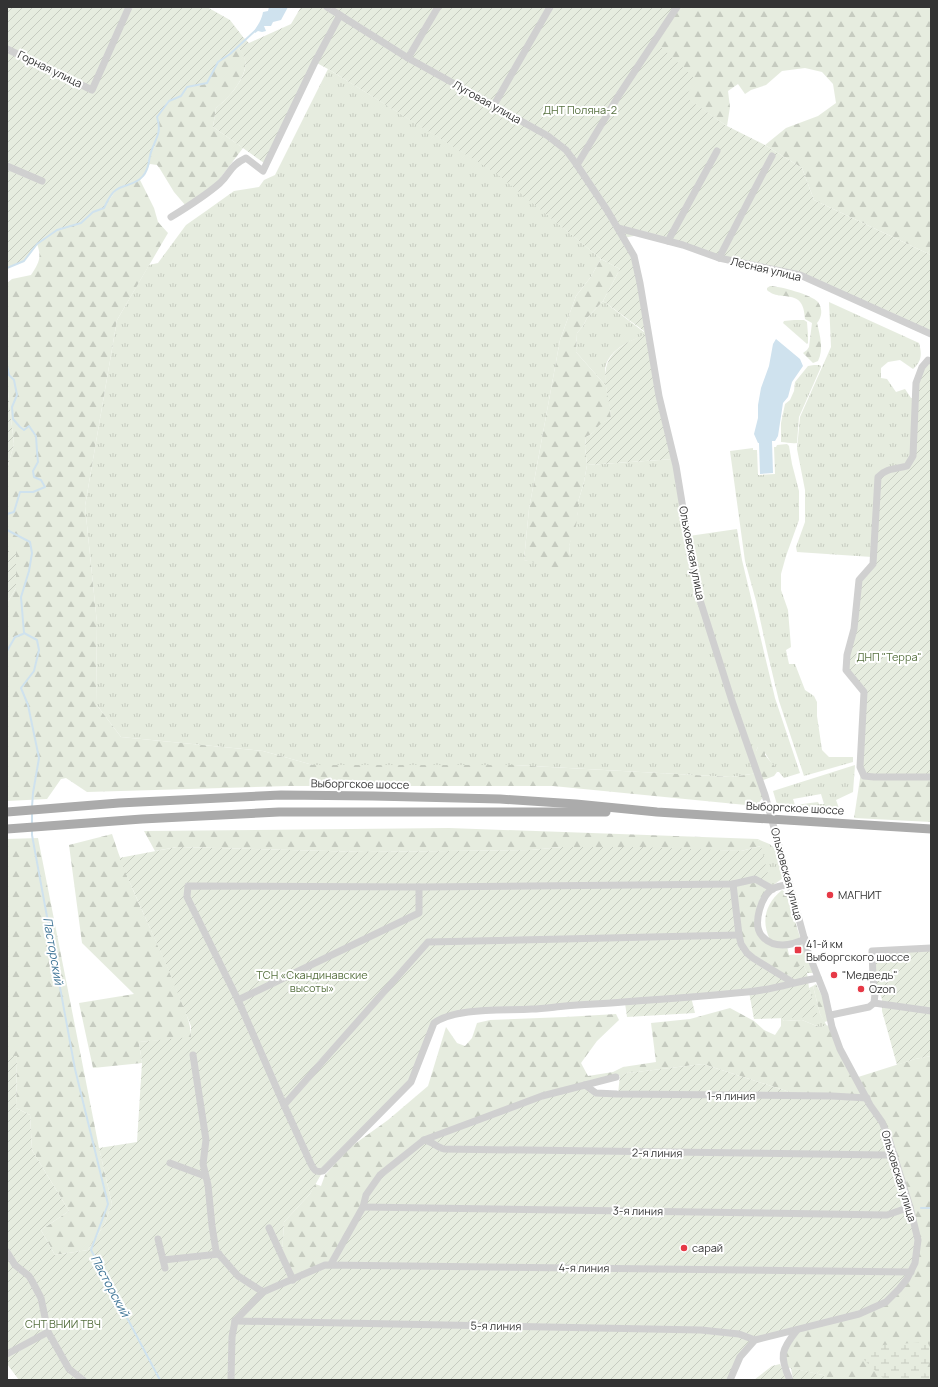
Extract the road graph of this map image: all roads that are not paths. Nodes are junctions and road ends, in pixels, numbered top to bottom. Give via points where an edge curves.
1 (129, 7) edge
2 (327, 7) edge
3 (438, 7) edge
4 (550, 7) edge
5 (677, 7) edge
6 (340, 15) junction
7 (7, 49) edge
8 (408, 58) junction
9 (494, 106) junction
10 (717, 151) dead end
11 (772, 156) dead end
12 (578, 165) junction
13 (7, 166) edge
14 (42, 181) dead end
15 (172, 217) dead end
16 (618, 228) junction
17 (668, 241) junction
18 (719, 258) junction
19 (931, 334) edge
20 (930, 360) edge
21 (931, 777) edge
22 (7, 812) edge
23 (657, 812) junction
24 (773, 819) junction
25 (931, 828) edge
26 (7, 829) edge
27 (733, 884) junction
28 (790, 885) junction
29 (419, 887) junction
30 (774, 888) junction
31 (739, 935) junction
32 (805, 939) junction
33 (931, 948) edge
34 (818, 978) junction
35 (792, 982) junction
36 (238, 1000) junction
37 (874, 1003) junction
38 (931, 1011) edge
39 (831, 1016) junction
40 (193, 1055) dead end
41 (616, 1077) dead end
42 (585, 1085) junction
43 (867, 1098) junction
44 (284, 1105) junction
45 (424, 1140) junction
46 (894, 1154) junction
47 (170, 1162) dead end
48 (205, 1176) junction
49 (363, 1207) junction
50 (910, 1207) junction
51 (269, 1228) dead end
52 (158, 1238) dead end
53 (7, 1252) edge
54 (219, 1254) junction
55 (163, 1260) junction
56 (331, 1264) junction
57 (165, 1268) dead end
58 (911, 1272) junction
59 (293, 1280) junction
60 (263, 1292) junction
61 (235, 1322) junction
62 (797, 1330) junction
63 (48, 1332) junction
64 (755, 1340) junction
65 (7, 1354) edge
66 (83, 1380) edge
67 (231, 1380) edge
68 (730, 1380) edge
69 (790, 1380) edge

1 - 7 street, Горная улица via 92,90
2 - 6 street, Луговая улица
3 - 8 street
4 - 9 street
5 - 12 street via 619,95
6 - 8 street, Луговая улица
6 - 15 street via 263,171 246,158 238,161 222,182
8 - 9 street, Луговая улица
9 - 12 street, Луговая улица via 548,136 566,150
10 - 17 street
11 - 18 street
12 - 16 street, Луговая улица
13 - 14 street
16 - 17 street, Лесная улица
16 - 24 street, Ольховская улица via 634,256 640,283 652,360 676,466 699,596
17 - 18 street, Лесная улица
18 - 19 street, Лесная улица via 800,275
20 - 21 street via 922,367 916,383 913,456 907,466 887,470 878,477 873,564 859,580 854,629 846,670 864,692 860,767 864,776
22 - 23 main road, Выборгское шоссе via 281,795 500,799
23 - 24 main road, Выборгское шоссе
23 - 26 main road, Выборгское шоссе via 279,812
24 - 25 main road, Выборгское шоссе
24 - 28 street, Ольховская улица
27 - 29 street
27 - 30 street via 754,879
27 - 31 street
28 - 30 street
28 - 32 street, Ольховская улица
29 - 36 street via 419,913
29 - 36 street via 188,886 187,897
30 - 32 street via 764,898 758,914 761,935 780,946 796,944
31 - 35 street via 747,953
31 - 44 street via 428,942
32 - 34 street, Ольховская улица
33 - 37 street via 872,951
34 - 35 street
34 - 39 street, Ольховская улица
35 - 44 street via 776,988 749,992 473,1012 441,1018 434,1023 411,1082 324,1171 314,1170
36 - 44 street
37 - 38 street
37 - 39 street via 869,1007
39 - 43 street, Ольховская улица via 840,1049
40 - 48 street via 206,1140 203,1164
41 - 42 street
42 - 43 street, 1-я линия via 596,1093 617,1094
42 - 45 street via 542,1096
43 - 46 street, Ольховская улица via 882,1122
45 - 46 street, 2-я линия via 444,1149 886,1156
45 - 49 street via 380,1175 366,1195
46 - 50 street, Ольховская улица
47 - 48 street
48 - 54 street via 216,1251
49 - 50 street, 3-я линия via 887,1215
49 - 56 street
50 - 58 street, Ольховская улица via 918,1240
51 - 59 street
52 - 55 street
53 - 63 street via 15,1265 29,1276 41,1298
54 - 55 street
54 - 60 street via 238,1276
55 - 57 street
56 - 58 street, 4-я линия
56 - 59 street, 4-я линия
58 - 62 street, Ольховская улица via 886,1302 847,1318
59 - 60 street, 4-я линия
60 - 61 street
61 - 64 street, 5-я линия via 701,1330 739,1334
61 - 67 street
62 - 64 street, Ольховская улица
62 - 69 street via 782,1354
63 - 65 street
63 - 66 street via 69,1369
64 - 68 street via 740,1357

